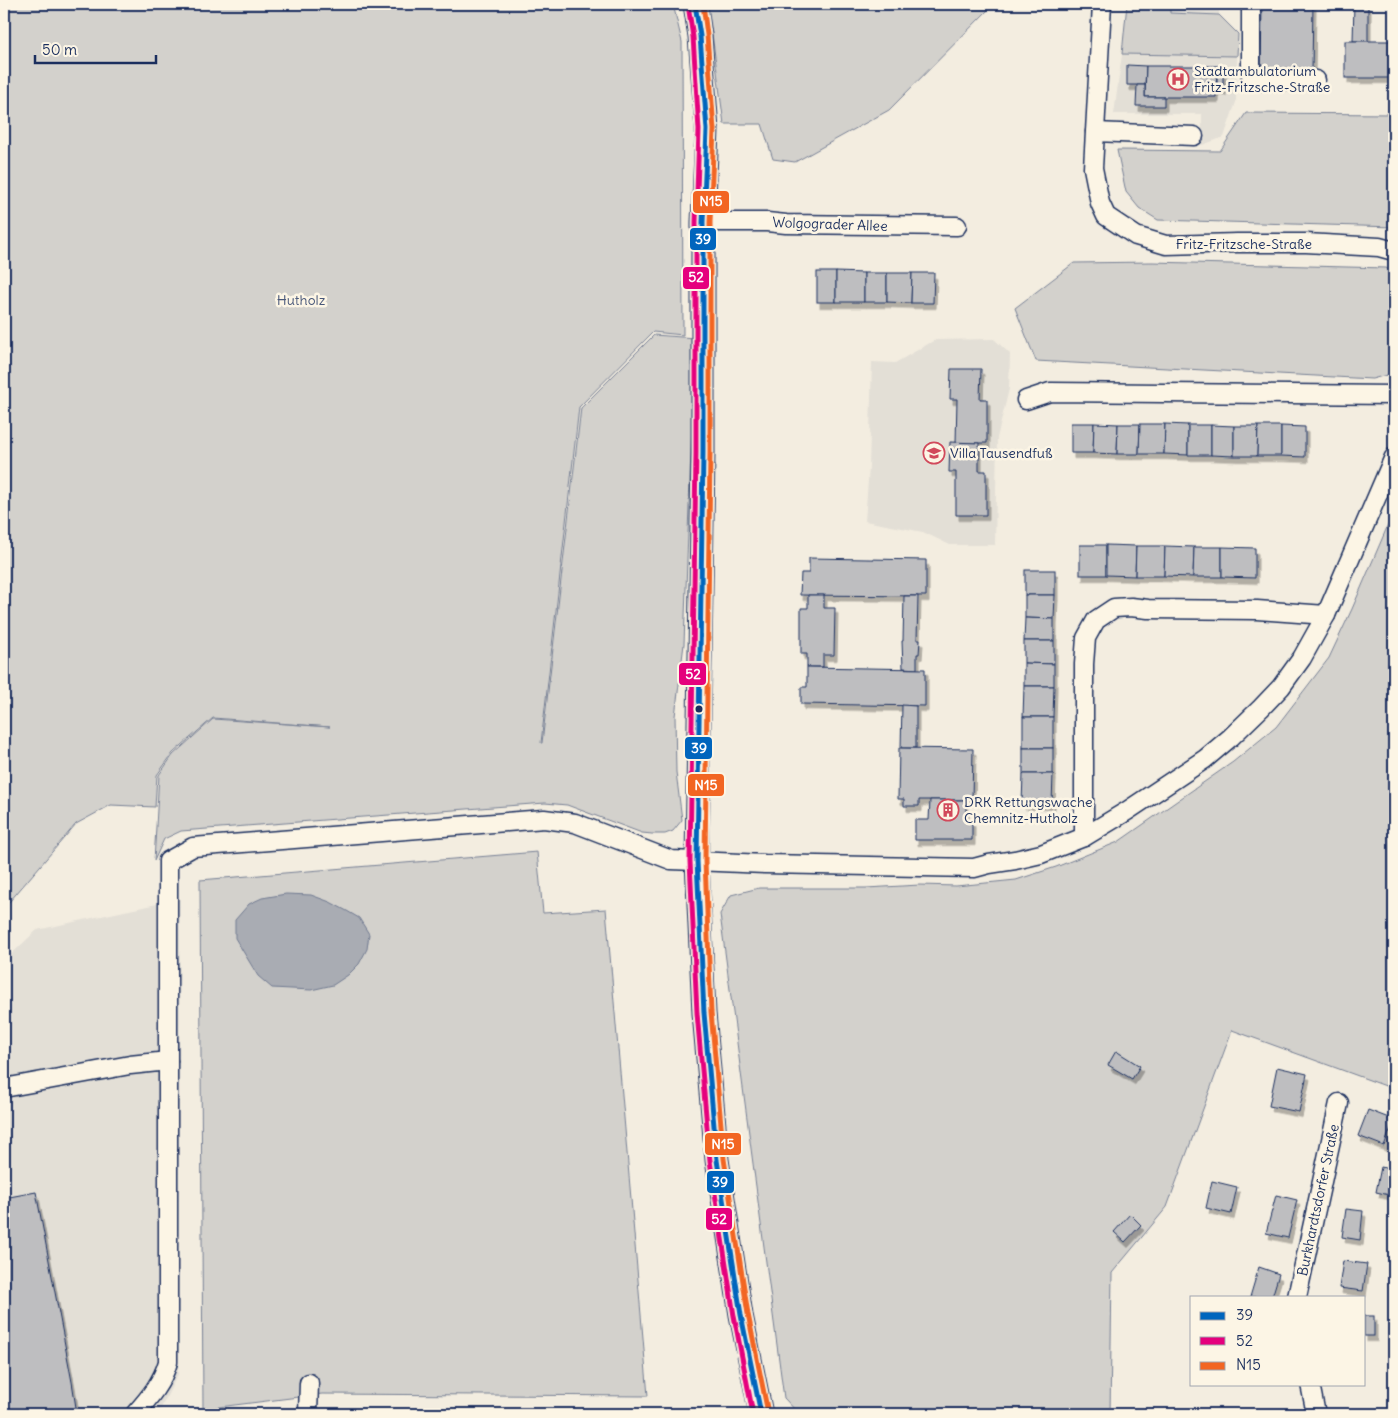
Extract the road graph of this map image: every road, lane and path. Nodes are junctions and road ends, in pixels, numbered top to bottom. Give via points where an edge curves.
1 (695, 4) edge
2 (1102, 4) edge
3 (1252, 4) edge
4 (1316, 80) dead end
5 (1095, 132) junction
6 (1194, 136) dead end
7 (703, 222) junction
8 (957, 226) dead end
9 (1394, 251) edge
10 (1394, 395) edge
11 (1026, 400) dead end
12 (1394, 456) edge
13 (1326, 615) junction
14 (1084, 837) junction
15 (697, 861) junction
16 (168, 1062) junction
17 (4, 1088) edge
18 (1339, 1103) dead end
19 (1297, 1296) edge
20 (309, 1383) dead end
21 (1310, 1386) edge
22 (136, 1414) edge
23 (308, 1414) edge
24 (761, 1414) edge
25 (1316, 1414) edge

1 - 7 main road via 706,130
2 - 5 street, Fritz-Fritzsche-Straße
3 - 4 street via 1251,76 1257,81
5 - 6 street
5 - 9 street, Fritz-Fritzsche-Straße via 1093,168 1100,203 1106,216 1136,236 1166,245 1237,242 1379,247
7 - 8 street, Wolgograder Allee
7 - 15 main road
10 - 11 street via 1050,392
12 - 13 street
13 - 14 street via 1281,687 1231,737 1197,764
13 - 14 street via 1131,607 1114,608 1096,620 1086,638 1084,664
14 - 15 street via 1041,854 974,868
15 - 16 street via 671,860 575,823 544,819 193,847 168,861
15 - 24 main road via 704,1013 717,1160 741,1315
16 - 17 street via 130,1065
16 - 22 street via 168,1362 164,1375
18 - 19 street, Burkhardtsdorfer Straße
20 - 23 street
21 - 25 street

